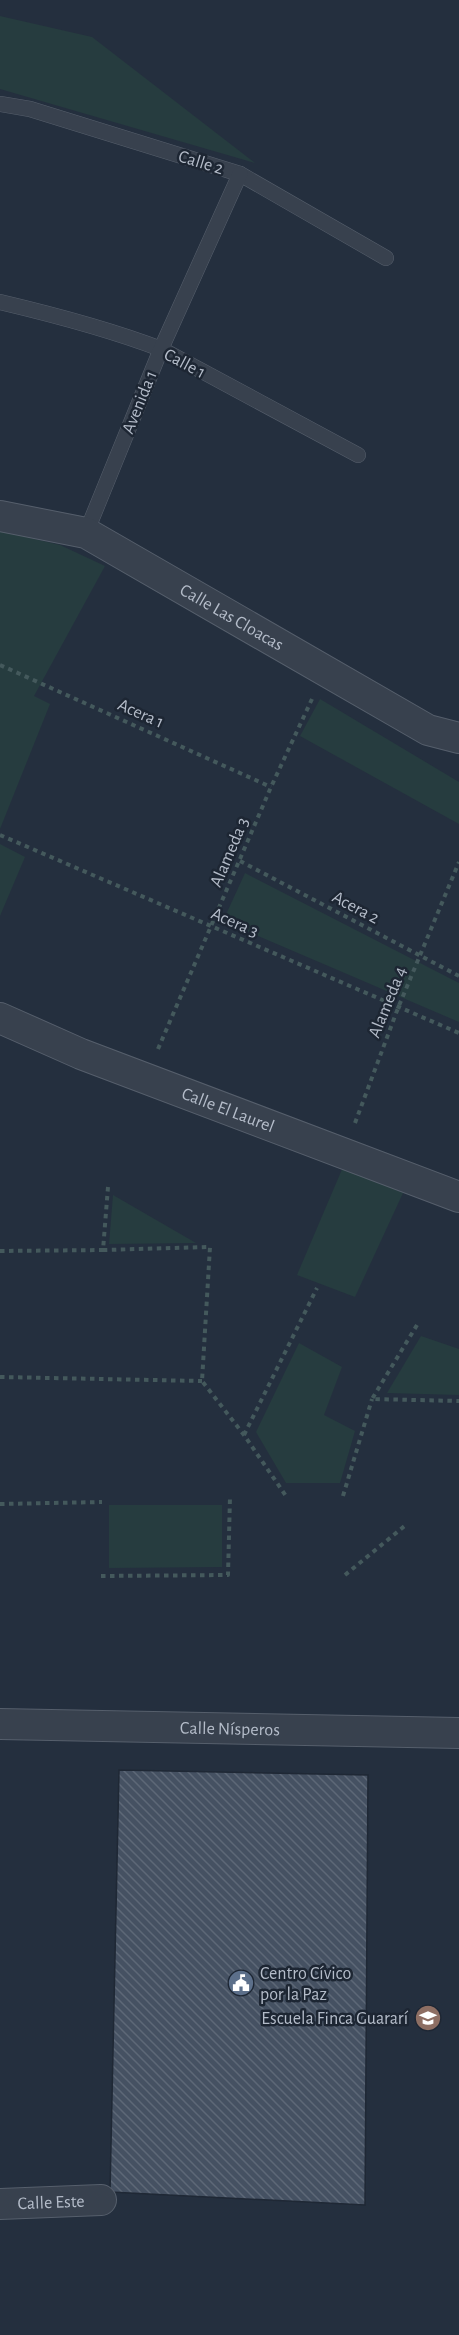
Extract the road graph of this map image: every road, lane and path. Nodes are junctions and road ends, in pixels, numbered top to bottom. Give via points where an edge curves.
1 (0, 104) edge
2 (240, 174) junction
3 (386, 258) dead end
4 (0, 302) edge
5 (161, 350) junction
6 (358, 455) dead end
7 (0, 516) edge
8 (86, 534) junction
9 (0, 664) edge
10 (325, 671) junction
11 (459, 738) edge
12 (271, 787) junction
13 (0, 835) edge
14 (240, 861) junction
15 (459, 862) edge
16 (211, 927) junction
17 (420, 957) junction
18 (459, 976) edge
19 (398, 1008) junction
20 (0, 1018) edge
21 (459, 1033) edge
22 (146, 1078) junction
23 (344, 1153) junction
24 (108, 1187) dead end
25 (459, 1197) edge
26 (103, 1250) junction
27 (0, 1251) edge
28 (317, 1288) dead end
29 (417, 1325) dead end
30 (0, 1377) edge
31 (202, 1381) junction
32 (372, 1399) junction
33 (459, 1401) edge
34 (244, 1435) junction
35 (286, 1496) dead end
36 (343, 1496) dead end
37 (230, 1497) dead end
38 (102, 1502) dead end
39 (0, 1504) edge
40 (407, 1524) dead end
41 (345, 1575) dead end
42 (101, 1576) dead end
43 (0, 1724) edge
44 (459, 1733) edge
45 (101, 2200) dead end
46 (0, 2204) edge

1 - 2 lane, Calle 2 via 30,109
2 - 3 lane, Calle 2
2 - 5 lane, Avenida 1
4 - 5 lane, Calle 1 via 127,336
5 - 6 lane, Calle 1
5 - 8 lane, Avenida 1
7 - 8 street, Calle Las Cloacas
8 - 10 street, Calle Las Cloacas
9 - 12 path, Acera 1
10 - 11 street, Calle Las Cloacas via 428,730
10 - 12 path, Alameda 3
12 - 14 path, Alameda 3
13 - 16 path, Acera 3
14 - 16 path, Alameda 3
14 - 17 path, Acera 2
15 - 17 path, Alameda 4
16 - 19 path, Acera 3
16 - 22 path, Alameda 3
17 - 18 path, Acera 2
17 - 19 path, Alameda 4
19 - 21 path, Acera 3
19 - 23 path, Alameda 4
20 - 22 street, Calle El Laurel
22 - 23 street, Calle El Laurel
23 - 25 street, Calle El Laurel
24 - 26 path
26 - 27 path
26 - 31 path via 210,1247
28 - 34 path
29 - 32 path
30 - 31 path
31 - 34 path
32 - 33 path
32 - 36 path
34 - 35 path
37 - 42 path via 228,1575
38 - 39 path
40 - 41 path
43 - 44 street, Calle Nísperos
45 - 46 street, Calle Este

